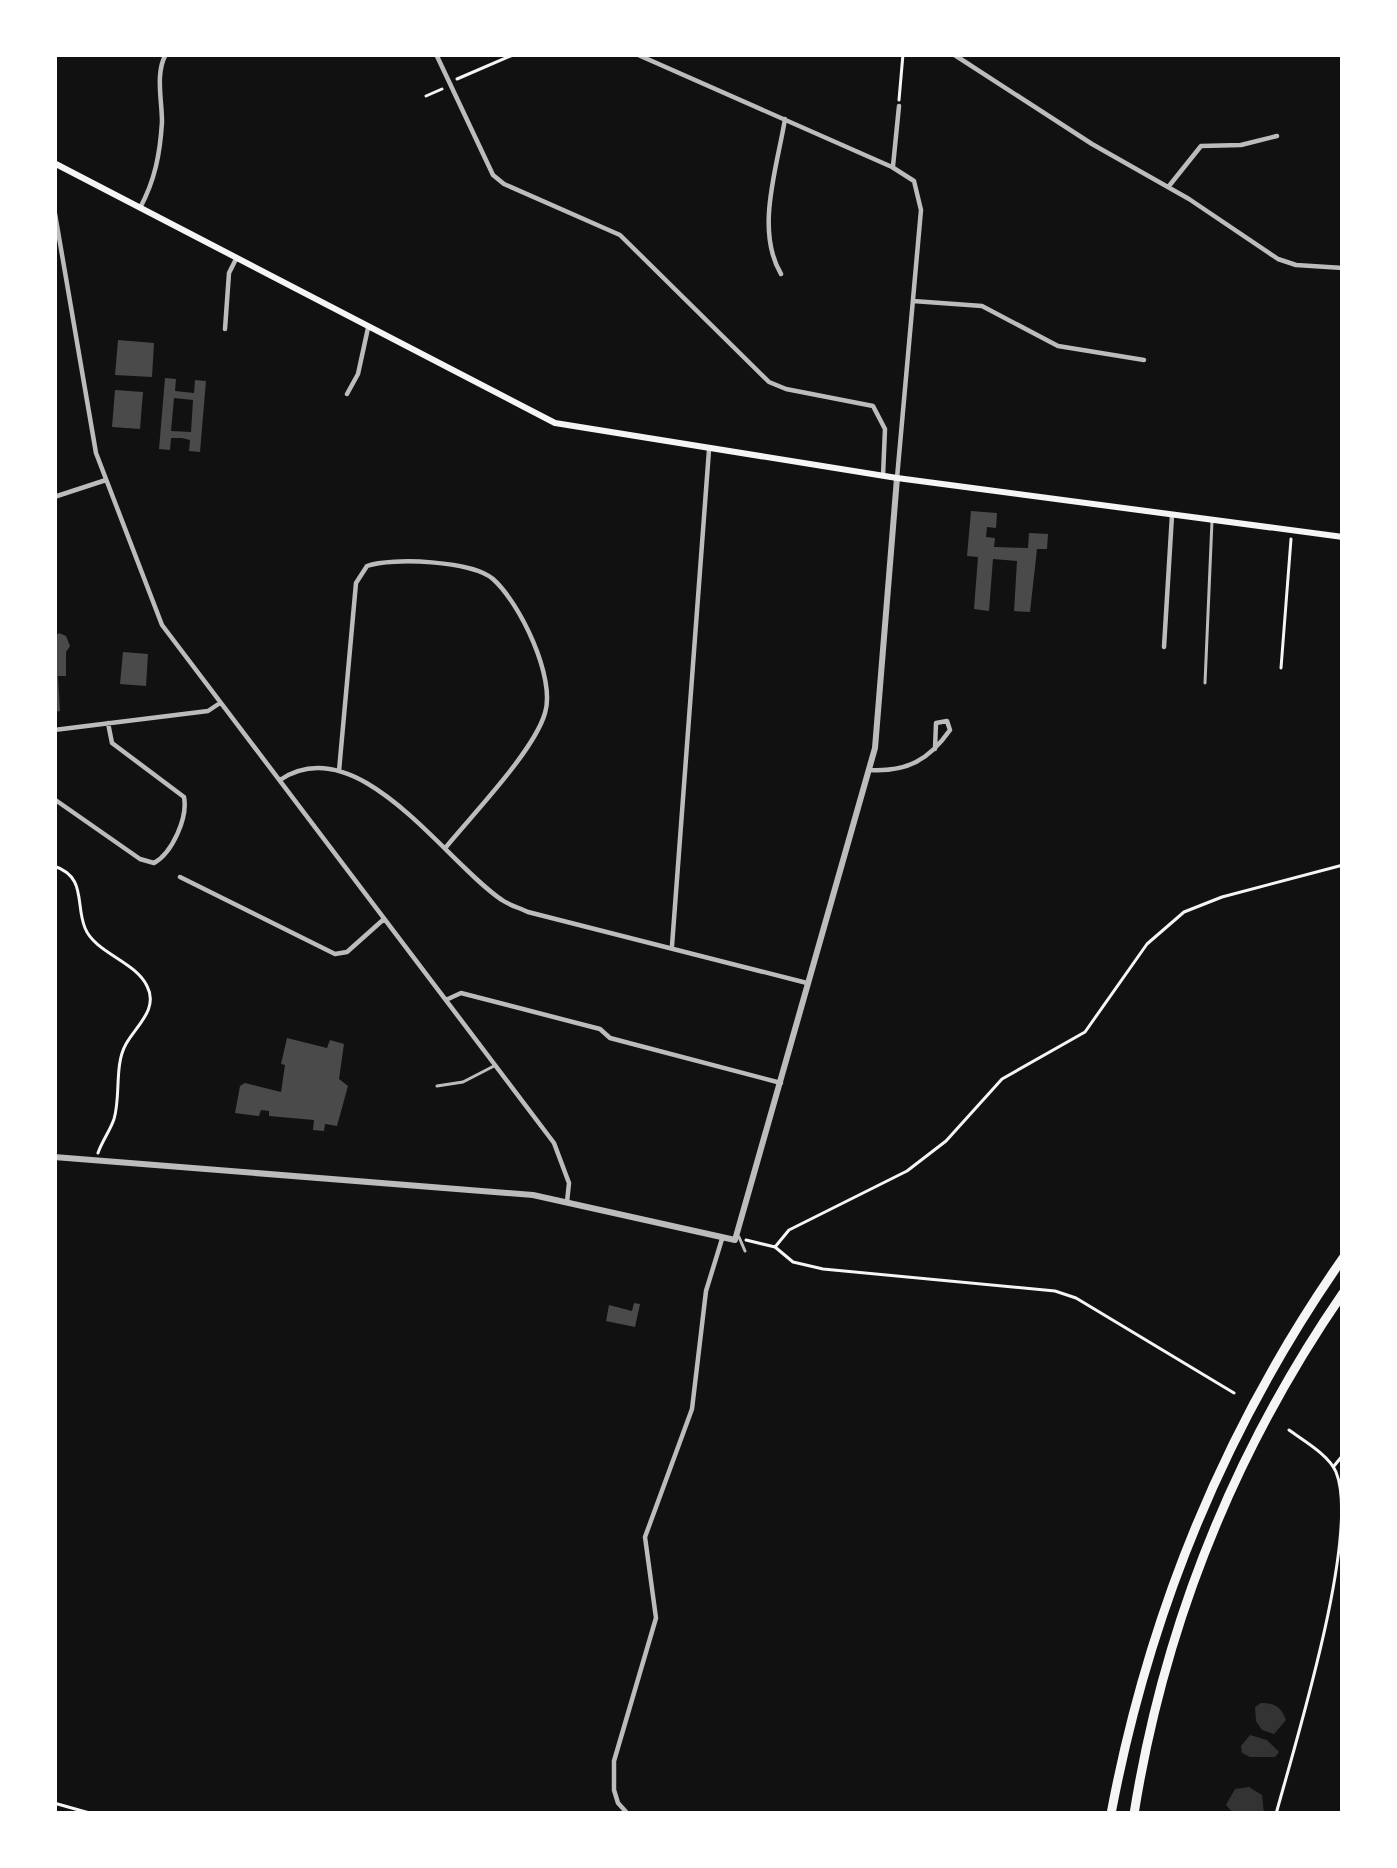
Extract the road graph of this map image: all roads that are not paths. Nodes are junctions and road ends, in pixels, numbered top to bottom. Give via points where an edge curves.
1 (166, 54) edge
2 (436, 54) edge
3 (637, 54) edge
4 (953, 54) edge
5 (1123, 54) edge
6 (1137, 54) edge
7 (899, 106) road end
8 (785, 119) junction
9 (1277, 136) dead end
10 (55, 166) edge
11 (892, 166) junction
12 (1168, 186) junction
13 (54, 208) edge
14 (140, 208) junction
15 (55, 223) edge
16 (236, 259) junction
17 (1343, 268) edge
18 (781, 274) dead end
19 (913, 302) junction
20 (368, 328) junction
21 (226, 329) dead end
22 (1144, 360) dead end
23 (347, 394) dead end
24 (710, 448) junction
25 (883, 476) junction
26 (897, 478) junction
27 (106, 480) junction
28 (54, 497) edge
29 (1172, 513) junction
30 (1212, 519) junction
31 (1343, 537) edge
32 (1164, 647) dead end
33 (1205, 683) dead end
34 (220, 703) junction
35 (108, 723) junction
36 (54, 730) edge
37 (935, 749) dead end
38 (870, 770) junction
39 (339, 771) junction
40 (280, 781) junction
41 (54, 799) edge
42 (446, 847) junction
43 (180, 878) dead end
44 (385, 919) junction
45 (672, 946) junction
46 (810, 983) junction
47 (447, 1000) junction
48 (495, 1065) junction
49 (781, 1083) junction
50 (437, 1086) dead end
51 (54, 1157) edge
52 (567, 1202) junction
53 (739, 1237) junction
54 (722, 1239) junction
55 (745, 1251) dead end
56 (1343, 1258) edge
57 (1343, 1293) edge
58 (628, 1814) edge
59 (1111, 1814) edge
60 (1134, 1814) edge

1 - 14 street via 156,173
2 - 25 street via 493,175 620,235 769,382 873,406 885,429
3 - 8 street
4 - 12 street
5 - 6 street
7 - 11 street
8 - 11 street
8 - 18 street via 768,252
9 - 12 street via 1201,146
10 - 14 main road
11 - 19 street via 920,191
12 - 17 street via 1277,259
13 - 15 street
14 - 16 main road
15 - 27 street
16 - 20 main road
16 - 21 street
19 - 22 street via 982,306 1058,346
19 - 26 street
20 - 23 street
20 - 24 main road via 545,419
24 - 25 main road
24 - 45 street
25 - 26 main road
26 - 29 main road
26 - 38 street
27 - 28 street
27 - 34 street via 162,625
29 - 30 main road
29 - 32 street
30 - 31 main road
30 - 33 lane
34 - 35 street
34 - 40 street
35 - 36 street
35 - 41 street via 112,743 184,797 166,855 145,862
37 - 38 street via 925,760
38 - 46 street
39 - 40 street via 305,767
39 - 42 street via 399,806
39 - 42 street via 356,584 367,566 453,566 491,577 545,670 546,711
40 - 44 street
42 - 45 street via 502,901
43 - 44 street via 335,954
44 - 47 street
45 - 46 street
46 - 49 street
47 - 48 street
47 - 49 street via 461,993
48 - 50 lane
48 - 52 street via 559,1152
49 - 53 street
51 - 52 street
52 - 54 street
53 - 54 street
53 - 55 lane
54 - 58 street via 703,1306 692,1409 645,1537 656,1618 614,1761 614,1790
56 - 59 highway via 1276,1360 1195,1522 1150,1646
57 - 60 highway via 1222,1507 1175,1633

